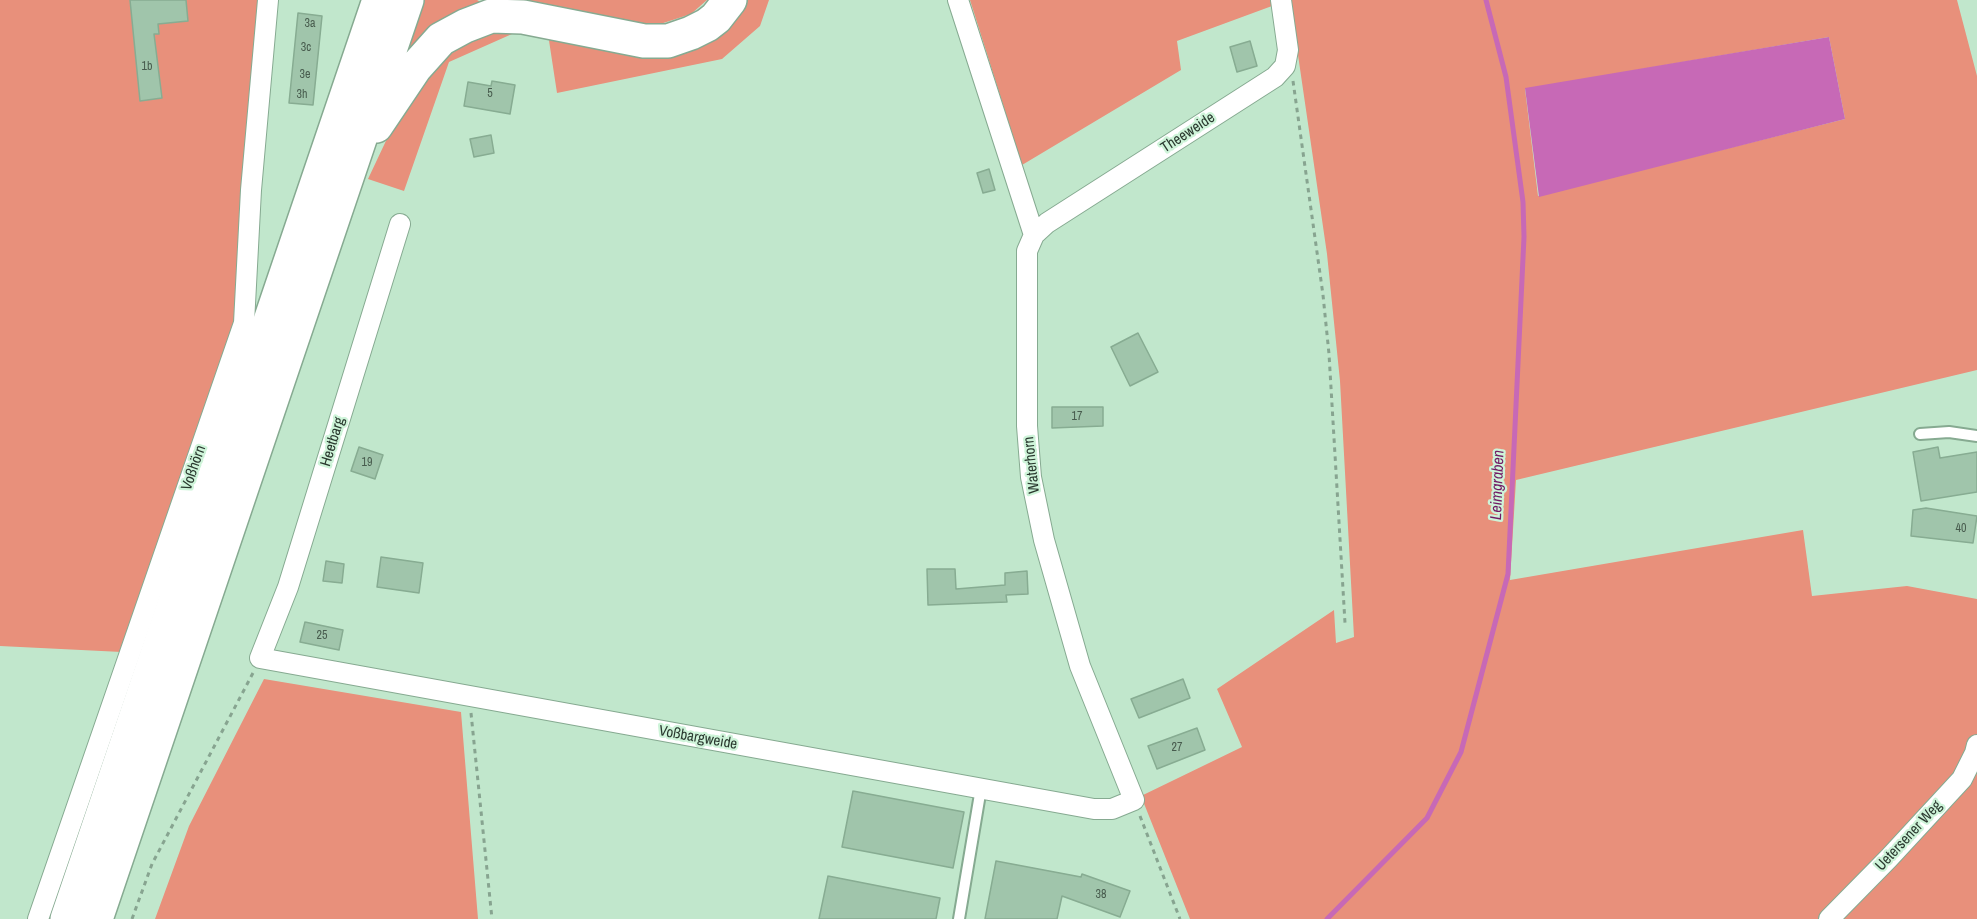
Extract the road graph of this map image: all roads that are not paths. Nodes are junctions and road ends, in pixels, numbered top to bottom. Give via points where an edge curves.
1 (268, 0) edge
2 (380, 0) edge
3 (407, 0) edge
4 (491, 0) edge
5 (730, 0) edge
6 (958, 0) edge
7 (1281, 0) edge
8 (523, 17) junction
9 (351, 165) junction
10 (400, 224) dead end
11 (1035, 235) junction
12 (1920, 434) dead end
13 (1977, 436) edge
14 (260, 658) joint
15 (1977, 745) edge
16 (981, 788) junction
17 (1134, 800) joint
18 (38, 919) edge
19 (67, 919) edge
20 (96, 919) edge
21 (959, 919) edge
22 (1829, 919) edge

1 - 18 street, Voßhörn via 244,323
2 - 19 highway
3 - 9 highway
4 - 8 highway
5 - 8 highway via 707,25 668,41 644,41
6 - 11 street
7 - 11 street, Theeweide via 1288,50 1285,66 1275,77 1047,223
8 - 9 highway via 491,16 441,39 414,68
9 - 20 highway
10 - 14 street, Heetbarg via 288,587
11 - 17 street, Waterhorn via 1027,251 1027,426 1031,477 1044,540 1080,666
12 - 13 lane via 1949,432
14 - 16 street, Voßbargweide
15 - 22 street, Uetersener Weg via 1962,779
16 - 17 street, Voßbargweide via 1094,809 1112,809
16 - 21 lane

